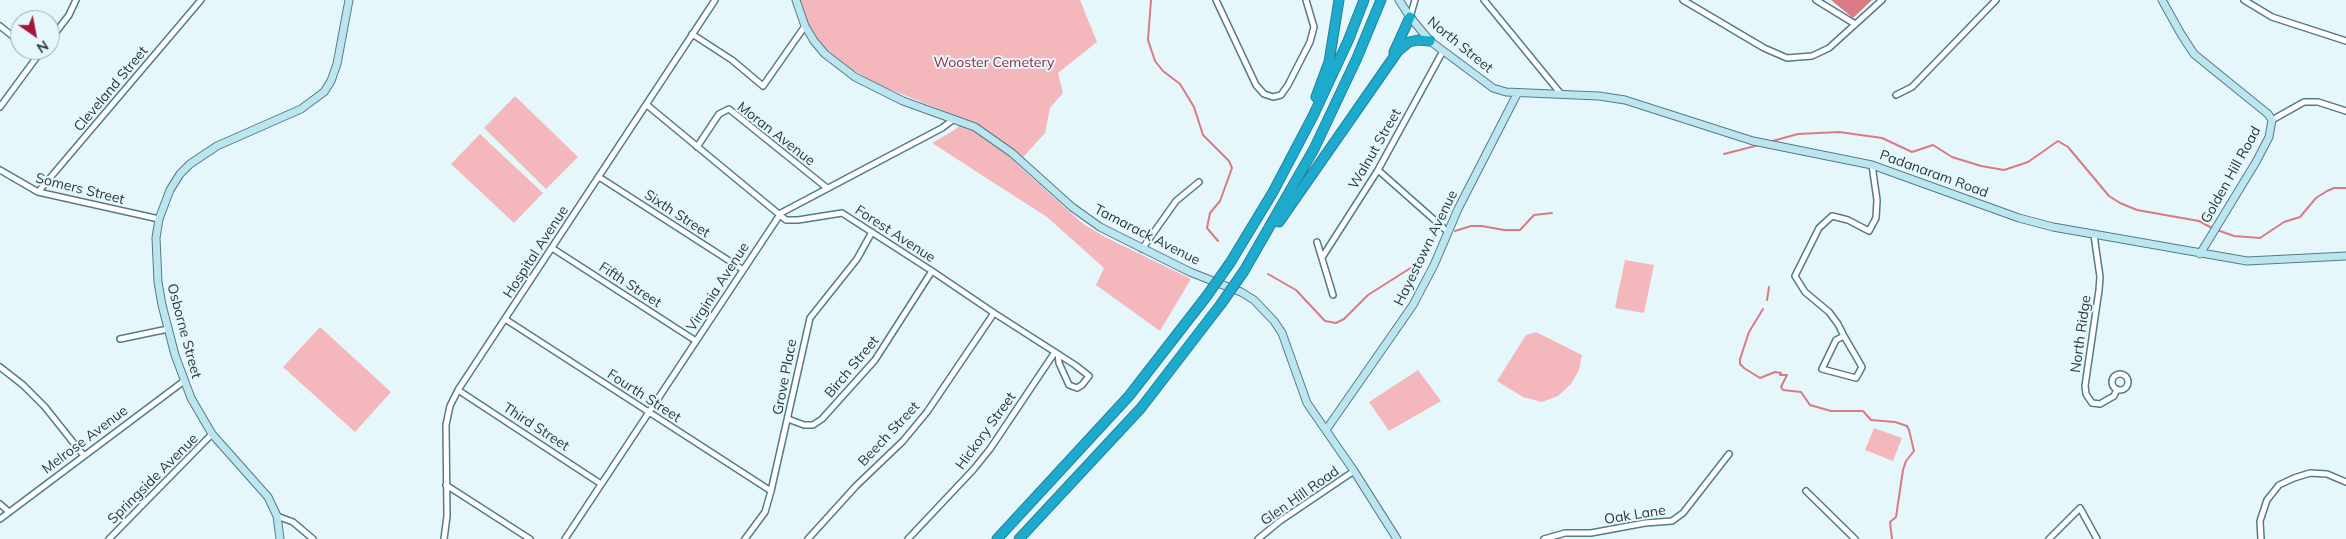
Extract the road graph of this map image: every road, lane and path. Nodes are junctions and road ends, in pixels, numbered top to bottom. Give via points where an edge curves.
1 (76, 0) edge
2 (201, 0) edge
3 (349, 0) edge
4 (715, 0) edge
5 (796, 0) edge
6 (1216, 0) edge
7 (1306, 0) edge
8 (1339, 0) edge
9 (1364, 0) edge
10 (1399, 0) edge
11 (1415, 0) edge
12 (1484, 0) edge
13 (1683, 0) edge
14 (1816, 0) edge
15 (1882, 0) edge
16 (1996, 0) edge
17 (2162, 0) edge
18 (2244, 0) edge
19 (1380, 2) edge
20 (1410, 18) junction
21 (1855, 24) junction
22 (0, 26) edge
23 (805, 26) junction
24 (60, 27) edge
25 (10, 34) edge
26 (692, 34) junction
27 (1430, 41) junction
28 (2346, 41) edge
29 (1443, 51) junction
30 (35, 60) edge
31 (1384, 70) junction
32 (1517, 94) junction
33 (1561, 95) junction
34 (1896, 95) dead end
35 (647, 104) junction
36 (0, 107) edge
37 (2346, 111) edge
38 (954, 119) junction
39 (2272, 120) junction
40 (697, 147) junction
41 (1872, 165) junction
42 (0, 170) edge
43 (1378, 170) junction
44 (599, 176) junction
45 (1199, 182) dead end
46 (827, 188) junction
47 (38, 192) junction
48 (1273, 192) junction
49 (780, 213) junction
50 (159, 219) junction
51 (872, 232) junction
52 (1448, 232) junction
53 (2094, 235) junction
54 (1318, 242) dead end
55 (552, 248) junction
56 (1142, 249) junction
57 (2200, 254) junction
58 (1253, 256) junction
59 (1323, 256) junction
60 (2346, 256) edge
61 (742, 270) junction
62 (932, 271) junction
63 (1333, 295) dead end
64 (994, 313) junction
65 (505, 319) junction
66 (168, 329) junction
67 (1844, 336) junction
68 (120, 340) dead end
69 (696, 341) junction
70 (1057, 353) junction
71 (0, 367) edge
72 (184, 381) junction
73 (2117, 389) dead end
74 (458, 390) junction
75 (648, 412) junction
76 (788, 419) junction
77 (1326, 430) junction
78 (212, 434) junction
79 (1729, 454) dead end
80 (84, 456) junction
81 (1354, 471) junction
82 (2346, 482) edge
83 (601, 484) junction
84 (446, 485) junction
85 (1806, 490) dead end
86 (771, 491) junction
87 (0, 504) edge
88 (9, 512) junction
89 (277, 516) junction
90 (0, 519) edge
91 (109, 539) edge
92 (280, 539) edge
93 (313, 539) edge
94 (444, 539) edge
95 (530, 539) edge
96 (565, 539) edge
97 (745, 539) edge
98 (808, 539) edge
99 (908, 539) edge
100 (996, 539) edge
101 (1019, 539) edge
102 (1258, 539) edge
103 (1397, 539) edge
104 (1544, 539) edge
105 (1855, 539) edge
106 (2049, 539) edge
107 (2097, 539) edge
108 (2261, 539) edge

1 - 24 street
2 - 47 street, Cleveland Street
3 - 50 main road, Osborne Street via 337,64 324,92 302,109 202,154 180,174
4 - 26 street, Hospital Avenue
5 - 23 main road, Tamarack Avenue
6 - 7 street via 1253,80 1264,94 1273,97 1281,95 1288,85 1310,42 1314,27
8 - 48 highway via 1325,74
9 - 48 highway via 1325,92
10 - 20 main road, North Street
11 - 20 street
12 - 33 street
13 - 21 street via 1787,58 1812,56 1829,48
14 - 21 street
15 - 21 street
16 - 34 street via 1912,87
17 - 39 main road, Golden Hill Road via 2194,54
18 - 28 street via 2272,18
19 - 58 highway via 1338,102
20 - 27 main road, North Street
20 - 31 highway
22 - 25 street
23 - 26 street via 763,86 732,60
23 - 38 main road, Tamarack Avenue via 825,54 855,77
26 - 35 street, Hospital Avenue
27 - 29 main road, North Street
27 - 31 highway via 1409,42
29 - 32 main road, North Street via 1493,88
29 - 43 street, Walnut Street
30 - 36 street
31 - 58 highway via 1288,211
32 - 33 main road, Padanaram Road
32 - 52 main road, Hayestown Avenue
33 - 41 main road, Padanaram Road via 1625,100 1757,142
35 - 40 street, Forest Avenue
35 - 44 street, Hospital Avenue
37 - 39 street via 2318,102 2304,102
38 - 46 street, Virginia Avenue
38 - 56 main road, Tamarack Avenue via 989,136 1089,220
39 - 57 main road, Golden Hill Road via 2269,137
40 - 46 street, Moran Avenue via 719,114 730,109
40 - 49 street, Forest Avenue
41 - 53 main road, Padanaram Road via 2019,218
41 - 67 street via 1877,200 1876,218 1869,231 1832,216 1819,228 1795,276 1805,292 1829,312
42 - 47 street, Somers Street
43 - 52 street
43 - 59 street, Walnut Street
44 - 55 street, Hospital Avenue
44 - 61 street, Sixth Street
45 - 56 street via 1176,201
46 - 49 street, Virginia Avenue
47 - 50 street, Somers Street
48 - 100 highway, bridge via 1206,297 1123,404
49 - 51 street, Forest Avenue via 786,220 798,220 842,213
49 - 61 street, Virginia Avenue
50 - 66 main road, Osborne Street via 156,259
51 - 62 street, Forest Avenue
51 - 76 street, Grove Place via 857,259 810,318
52 - 77 main road, Hayestown Avenue via 1434,265 1398,330
53 - 57 main road, Padanaram Road
53 - 73 street, North Ridge via 2100,284 2086,394 2092,402 2100,404 2114,396
54 - 59 street
55 - 65 street, Hospital Avenue
55 - 69 street, Fifth Street
56 - 77 main road, Tamarack Avenue via 1241,292 1265,310 1284,338 1305,399
57 - 60 main road, Padanaram Road via 2247,261
58 - 101 highway, bridge via 1221,304 1141,408
59 - 63 street
61 - 69 street, Virginia Avenue
62 - 64 street, Forest Avenue
62 - 76 street, Birch Street via 876,360 822,420 804,425
64 - 70 street, Forest Avenue
64 - 98 street, Beech Street via 928,412
65 - 74 street, Hospital Avenue
65 - 75 street, Fourth Street
66 - 68 street
66 - 72 main road, Osborne Street
67 - 67 street via 1862,367 1856,378 1822,369 1836,340
69 - 75 street, Virginia Avenue
70 - 70 street, Forest Avenue via 1069,385 1077,388 1082,385 1089,376
70 - 99 street, Hickory Street via 979,463
71 - 80 street via 45,407
72 - 78 main road, Osborne Street
72 - 80 street, Melrose Avenue
74 - 83 street, Third Street
74 - 84 street, Hospital Avenue via 446,425
75 - 83 street, Virginia Avenue
75 - 86 street, Fourth Street
76 - 86 street, Grove Place
77 - 81 main road, Tamarack Avenue
78 - 89 main road, Osborne Street via 268,497
78 - 91 street, Springside Avenue
79 - 104 street, Oak Lane via 1683,513 1672,521 1591,533 1565,533
80 - 88 street, Melrose Avenue
81 - 102 street, Glen Hill Road
81 - 103 main road, Tamarack Avenue
82 - 108 street via 2327,474 2310,473 2279,485 2267,500 2260,521
83 - 96 street, Virginia Avenue
84 - 94 street, Hospital Avenue
84 - 95 street
85 - 105 street
86 - 97 street, Grove Place via 765,512
87 - 88 street
88 - 90 street, Melrose Avenue
89 - 92 main road, Osborne Street
89 - 93 street via 293,522
106 - 107 street via 2080,508

